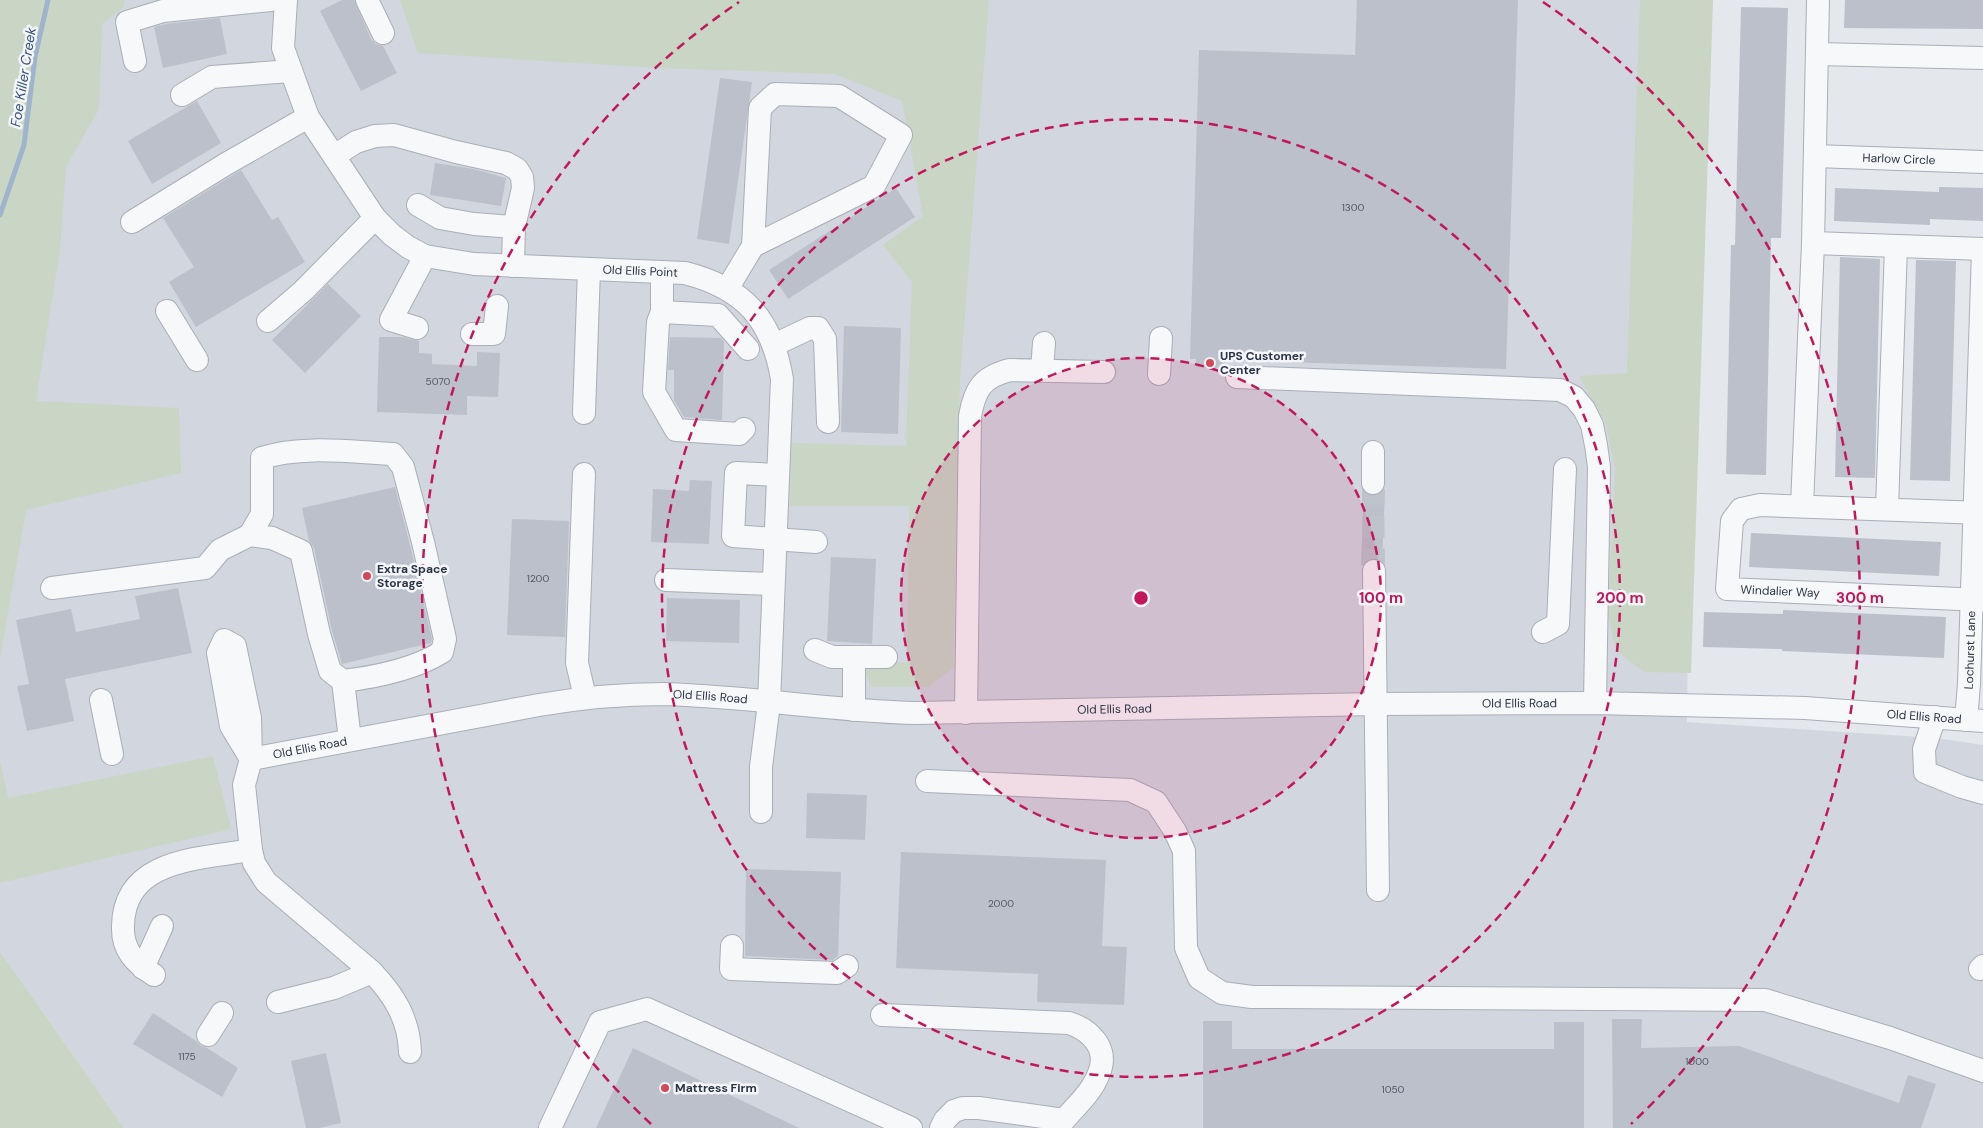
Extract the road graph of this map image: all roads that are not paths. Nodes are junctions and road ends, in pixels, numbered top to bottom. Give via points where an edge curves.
1 (271, 0) edge
2 (286, 0) edge
3 (367, 0) edge
4 (1818, 0) edge
5 (383, 33) dead end
6 (1818, 54) junction
7 (1983, 58) edge
8 (135, 61) dead end
9 (291, 71) junction
10 (182, 95) dead end
11 (308, 117) junction
12 (334, 156) junction
13 (1815, 156) junction
14 (1983, 162) edge
15 (418, 205) dead end
16 (375, 218) junction
17 (132, 222) dead end
18 (514, 227) junction
19 (1813, 243) junction
20 (753, 246) junction
21 (1896, 246) junction
22 (1983, 249) edge
23 (425, 256) junction
24 (513, 266) junction
25 (589, 269) junction
26 (662, 272) junction
27 (727, 289) junction
28 (497, 306) dead end
29 (167, 311) dead end
30 (662, 312) junction
31 (268, 321) dead end
32 (418, 328) dead end
33 (472, 334) dead end
34 (1160, 338) dead end
35 (1044, 343) dead end
36 (774, 345) junction
37 (748, 349) dead end
38 (197, 360) dead end
39 (1042, 370) junction
40 (1104, 372) dead end
41 (1159, 374) dead end
42 (1237, 377) dead end
43 (584, 413) dead end
44 (828, 422) dead end
45 (744, 429) dead end
46 (1372, 452) dead end
47 (1565, 469) dead end
48 (584, 474) dead end
49 (778, 475) junction
50 (1373, 483) tunnel mouth
51 (1802, 506) junction
52 (1887, 509) junction
53 (1979, 512) edge
54 (250, 535) junction
55 (775, 538) junction
56 (816, 542) dead end
57 (1374, 571) tunnel mouth
58 (666, 580) dead end
59 (773, 584) junction
60 (52, 588) dead end
61 (1978, 599) edge
62 (1542, 632) dead end
63 (815, 650) dead end
64 (854, 657) junction
65 (886, 657) dead end
66 (343, 681) junction
67 (585, 697) junction
68 (101, 700) dead end
69 (769, 703) junction
70 (1595, 703) junction
71 (1376, 704) junction
72 (854, 710) junction
73 (966, 713) junction
74 (1936, 717) junction
75 (1975, 721) edge
76 (350, 740) junction
77 (112, 754) dead end
78 (251, 758) junction
79 (926, 781) dead end
80 (1983, 793) edge
81 (761, 812) dead end
82 (251, 850) junction
83 (1378, 890) dead end
84 (162, 926) dead end
85 (732, 946) dead end
86 (847, 966) dead end
87 (372, 972) junction
88 (278, 1002) dead end
89 (222, 1013) dead end
90 (882, 1015) dead end
91 (208, 1035) dead end
92 (410, 1052) dead end
93 (1983, 1071) edge
94 (1066, 1124) edge
95 (550, 1128) edge
96 (911, 1128) edge
97 (941, 1128) edge

1 - 8 street via 163,11 128,22
2 - 9 street, Old Ellis Point via 283,48
3 - 5 street
4 - 6 street
6 - 7 street
6 - 13 street
9 - 10 street via 212,77
9 - 11 street, Old Ellis Point
11 - 12 street, Old Ellis Point
11 - 17 street
12 - 16 street, Old Ellis Point
12 - 18 street via 356,142 394,135 506,163 517,169 523,183
13 - 14 street, Harlow Circle
13 - 19 street
15 - 18 street via 440,218
16 - 23 street, Old Ellis Point via 408,248
16 - 31 street via 304,291
18 - 24 street
19 - 21 street
19 - 51 street
20 - 20 street via 874,186 901,135 839,96 775,94 760,108
20 - 27 street
21 - 22 street
21 - 52 street
22 - 53 street, Lochurst Lane
23 - 24 street, Old Ellis Point
23 - 32 street via 391,320
24 - 25 street, Old Ellis Point
25 - 26 street, Old Ellis Point
25 - 43 street
26 - 27 street, Old Ellis Point via 707,278
26 - 30 street
27 - 36 street, Old Ellis Point via 759,316
28 - 33 street via 494,334
29 - 38 street
30 - 37 street via 718,315
30 - 45 street via 658,322 654,392 676,430 739,434
34 - 41 street
35 - 39 street
36 - 44 street via 810,328 818,328 825,339
36 - 49 street, Old Ellis Point via 782,378
39 - 40 street
39 - 73 street via 997,373 978,389 973,401 970,416
42 - 70 street via 1561,381 1584,409 1592,425 1599,467
46 - 50 street
47 - 62 street via 1558,624
48 - 67 street via 577,663
49 - 55 street, Old Ellis Point
49 - 55 street via 736,473 733,536
51 - 52 street
51 - 61 street, Windalier Way via 1760,505 1741,509 1732,520 1727,589
52 - 53 street
53 - 61 street, Lochurst Lane
54 - 60 street via 220,550 204,568
54 - 66 street via 272,538 301,551 330,670
54 - 66 street via 262,514 262,458 277,453 323,451 393,454 403,467 445,639 442,652 426,662
55 - 56 street
55 - 59 street, Old Ellis Point
57 - 71 street
58 - 59 street
59 - 69 street, Old Ellis Point
61 - 75 street, Lochurst Lane
63 - 64 street via 832,657
64 - 65 street
64 - 72 street
66 - 76 street
67 - 69 street, Old Ellis Road via 662,694
67 - 76 street, Old Ellis Road
68 - 77 street
69 - 72 street, Old Ellis Road
69 - 81 street, Old Ellis Point via 761,767
70 - 71 street, Old Ellis Road
70 - 74 street, Old Ellis Road via 1770,706
71 - 73 street, Old Ellis Road
71 - 83 street
72 - 73 street, Old Ellis Road
74 - 75 street, Old Ellis Road
74 - 80 street via 1924,749 1925,772
76 - 78 street, Old Ellis Road
78 - 78 street via 250,718 232,674 222,728
78 - 82 street via 244,785
79 - 93 street via 1130,790 1156,802 1184,851 1186,948 1200,978 1222,993 1252,997 1765,1000 1890,1038
82 - 84 street via 170,865 144,878 125,908 123,932 129,954 148,971
82 - 87 street via 254,863 266,882
85 - 86 street via 731,969 837,973
87 - 88 street via 334,988
87 - 92 street via 401,1009 410,1036
89 - 91 street
90 - 94 street via 1069,1023 1082,1027 1099,1046 1102,1057 1100,1073
94 - 97 street via 963,1108 954,1111
95 - 96 street via 600,1022 646,1008

